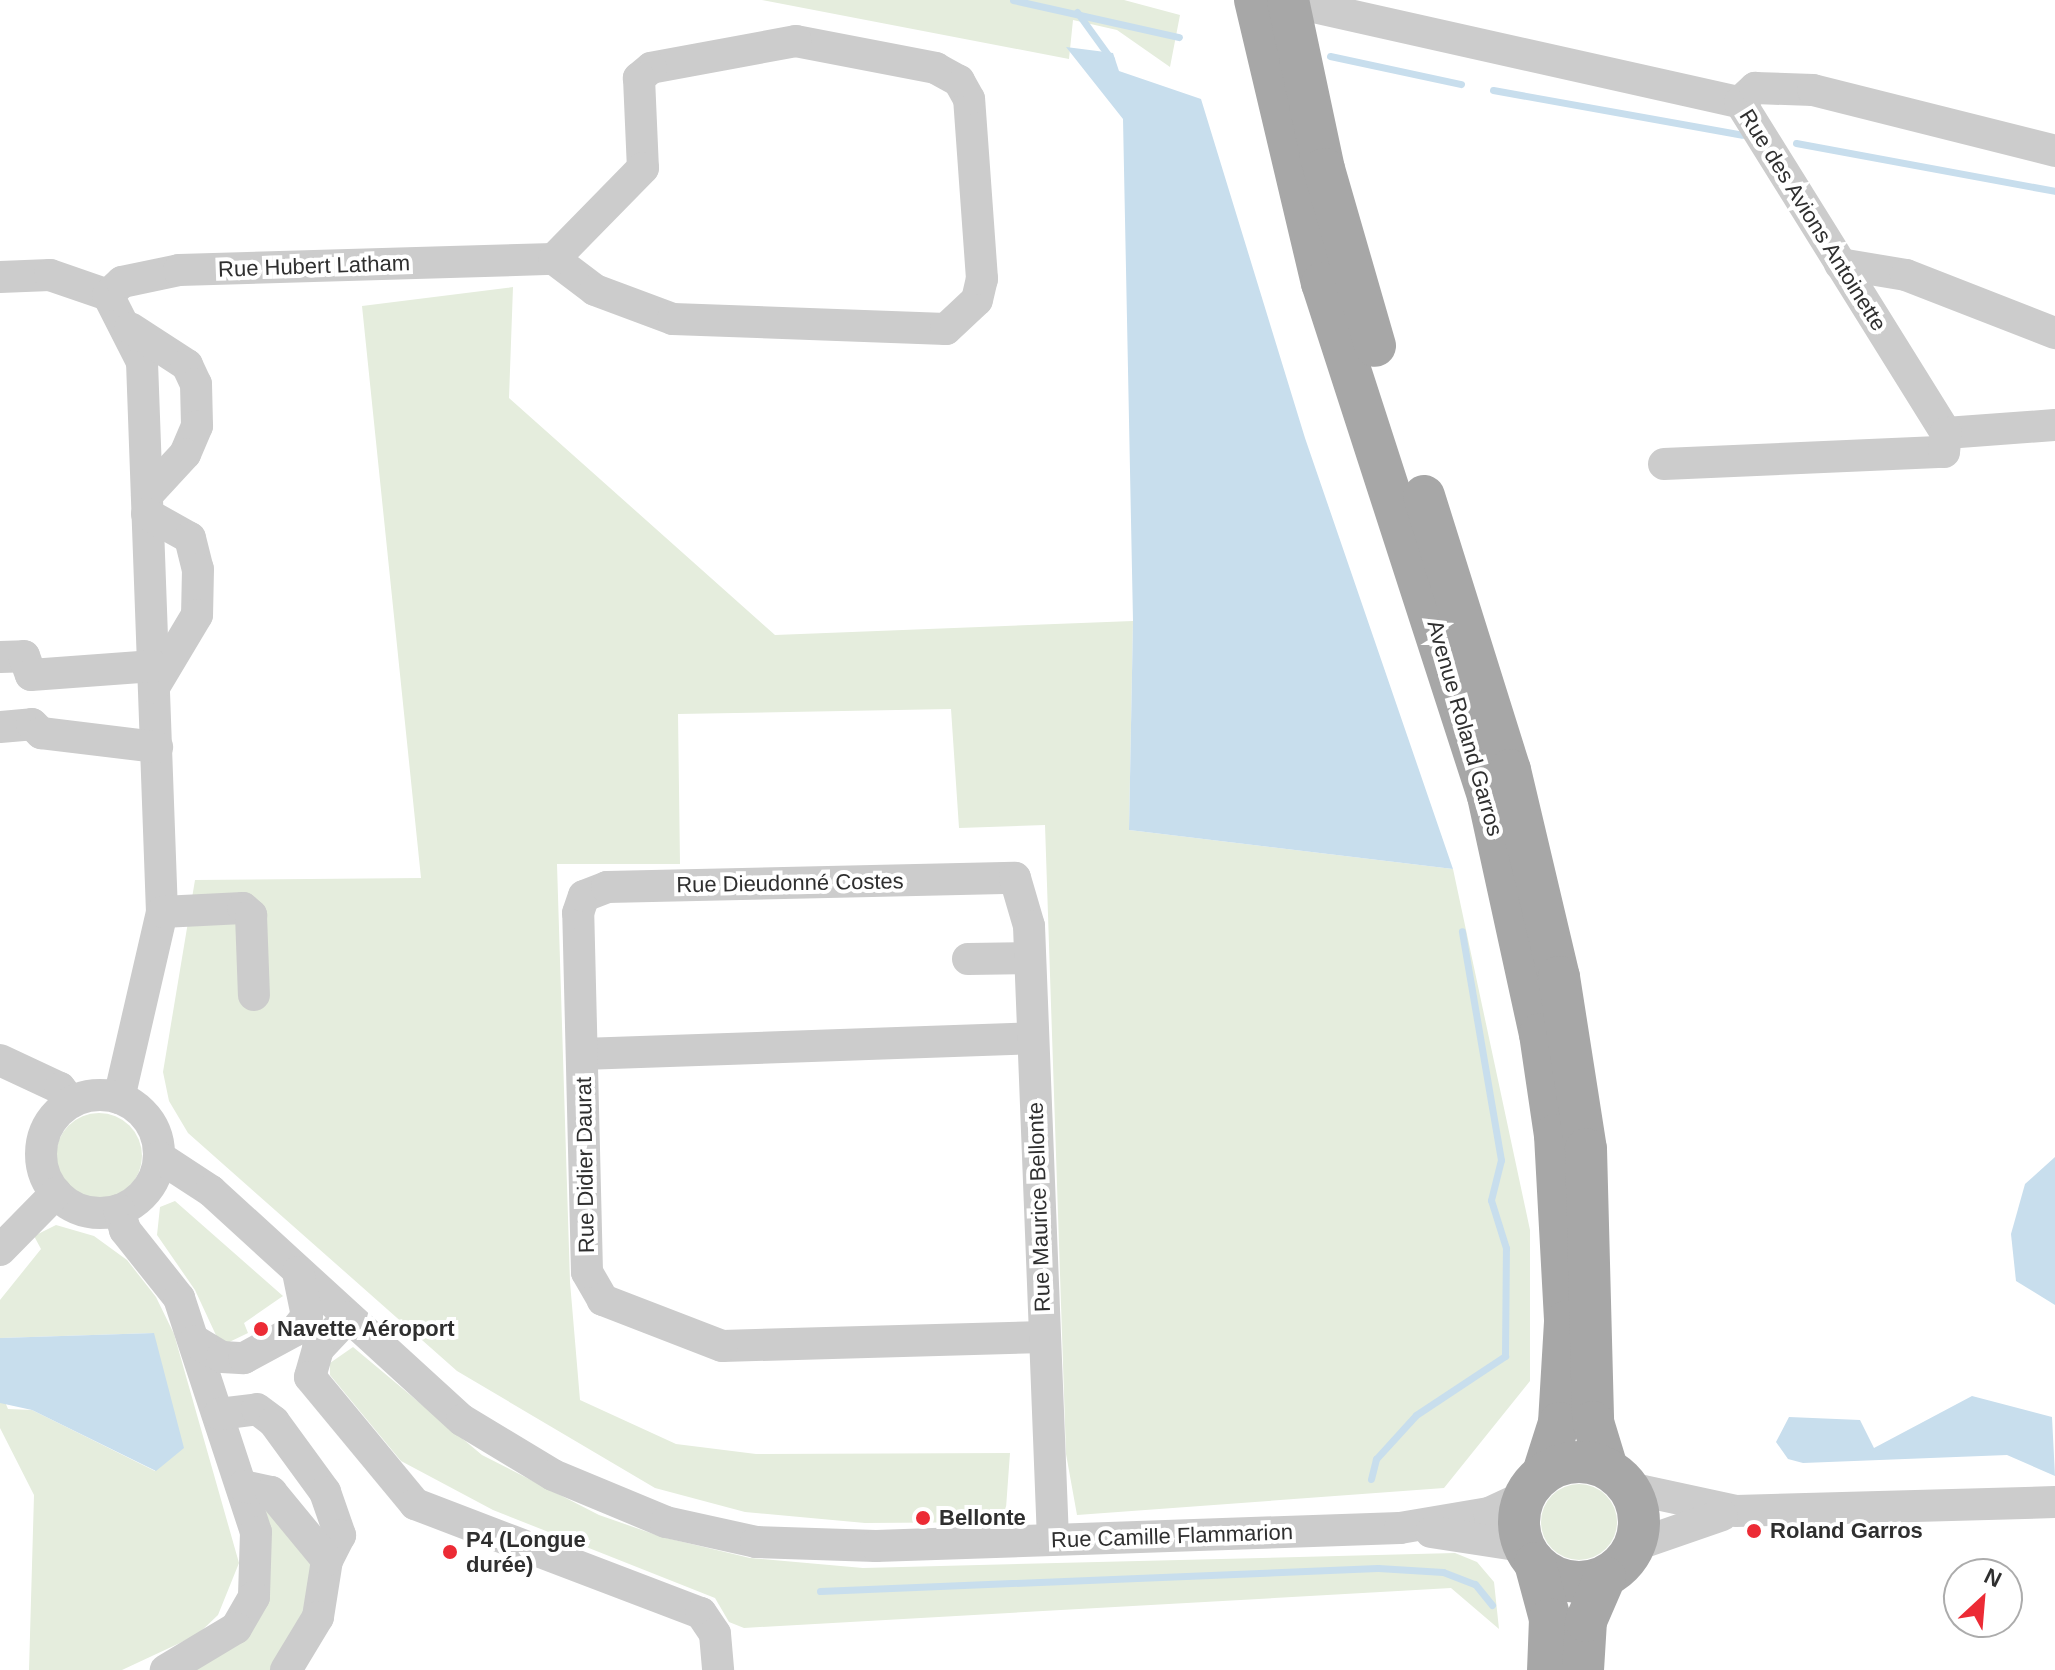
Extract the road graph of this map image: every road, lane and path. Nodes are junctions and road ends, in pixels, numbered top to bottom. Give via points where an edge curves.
1 (1275, 1) edge
2 (1740, 102) junction
3 (2055, 151) edge
4 (539, 259) junction
5 (1840, 264) junction
6 (0, 277) edge
7 (108, 295) junction
8 (130, 328) junction
9 (2055, 333) edge
10 (2055, 425) edge
11 (1946, 433) junction
12 (1664, 464) dead end
13 (147, 504) junction
14 (0, 657) edge
15 (154, 677) junction
16 (0, 727) edge
17 (157, 747) junction
18 (1015, 878) joint
19 (162, 912) junction
20 (578, 913) joint
21 (1030, 958) junction
22 (968, 959) dead end
23 (254, 995) dead end
24 (1033, 1038) junction
25 (582, 1054) junction
26 (0, 1060) edge
27 (119, 1098) junction
28 (71, 1102) junction
29 (159, 1157) junction
30 (56, 1193) junction
31 (119, 1210) junction
32 (0, 1250) edge
33 (298, 1272) junction
34 (348, 1317) junction
35 (1044, 1337) junction
36 (195, 1341) junction
37 (219, 1414) junction
38 (1618, 1478) junction
39 (1533, 1485) junction
40 (243, 1486) junction
41 (2055, 1502) edge
42 (1736, 1511) junction
43 (1400, 1528) junction
44 (1053, 1540) junction
45 (1636, 1545) junction
46 (1529, 1555) junction
47 (327, 1560) junction
48 (1605, 1577) junction
49 (166, 1670) edge
50 (286, 1670) edge
51 (718, 1670) edge
52 (1548, 1670) edge
53 (1583, 1670) edge

1 - 2 street, Rue des Avions Antoinette
1 - 38 main road, Avenue Roland Garros via 1352,277 1466,623 1544,906 1586,1149 1593,1422
1 - 39 main road, Avenue Roland Garros via 1322,283 1488,796 1540,1034 1555,1135 1565,1322 1559,1423
2 - 3 street via 1755,88 1813,90
2 - 5 street, Rue des Avions Antoinette
4 - 4 street via 595,290 673,319 946,329 977,300 982,279 969,99 959,81 936,68 796,41 651,68 639,78 643,168
4 - 7 street, Rue Hubert Latham via 179,270 122,282
5 - 9 street via 1906,275
5 - 11 street, Rue des Avions Antoinette
6 - 7 street via 61,277
7 - 8 street
8 - 13 street via 142,362
8 - 13 street via 187,365 196,384 197,426 185,454
10 - 11 street
11 - 12 street via 1944,452
13 - 15 street
13 - 15 street via 190,538 198,569 197,615
14 - 15 street via 24,656 31,675
15 - 17 street
16 - 17 street via 32,724 41,733
17 - 19 street
18 - 20 street, Rue Dieudonné Costes via 607,887 584,896
18 - 21 street, Rue Maurice Bellonte via 1025,899
19 - 23 street via 243,908 251,915
19 - 27 street
20 - 25 street, Rue Didier Daurat
21 - 22 street
21 - 24 street, Rue Maurice Bellonte
24 - 25 street
24 - 35 street, Rue Maurice Bellonte
25 - 35 street, Rue Didier Daurat via 587,1272 603,1300 722,1346
26 - 28 street via 60,1088
27 - 28 street
27 - 29 street via 149,1121
28 - 30 street via 41,1144
29 - 31 street via 147,1189
29 - 33 street, Rue Camille Flammarion via 211,1191
30 - 31 street via 85,1211
30 - 32 street
31 - 36 street via 125,1230 179,1298
33 - 34 street, Rue Camille Flammarion
33 - 36 street via 307,1316 296,1330 244,1358 222,1357
34 - 44 street, Rue Camille Flammarion via 462,1420 553,1475 666,1522 756,1542 876,1546
34 - 51 street via 318,1349 310,1377 415,1504 633,1592 701,1613 715,1634
35 - 44 street, Rue Maurice Bellonte
36 - 37 street
37 - 40 street
37 - 47 street via 257,1409 274,1422 325,1492 340,1535
38 - 39 main road via 1574,1461
38 - 42 street
38 - 45 main road via 1640,1515
39 - 43 street, Rue Camille Flammarion via 1489,1513
39 - 46 main road
40 - 47 street via 271,1492
40 - 49 street via 256,1532 254,1597 236,1628
41 - 42 street
42 - 45 street
43 - 44 street, Rue Camille Flammarion
43 - 46 street, Rue Camille Flammarion
45 - 48 main road
46 - 48 main road via 1568,1582
46 - 52 main road via 1550,1619
47 - 50 street via 318,1617
48 - 53 main road via 1586,1621

